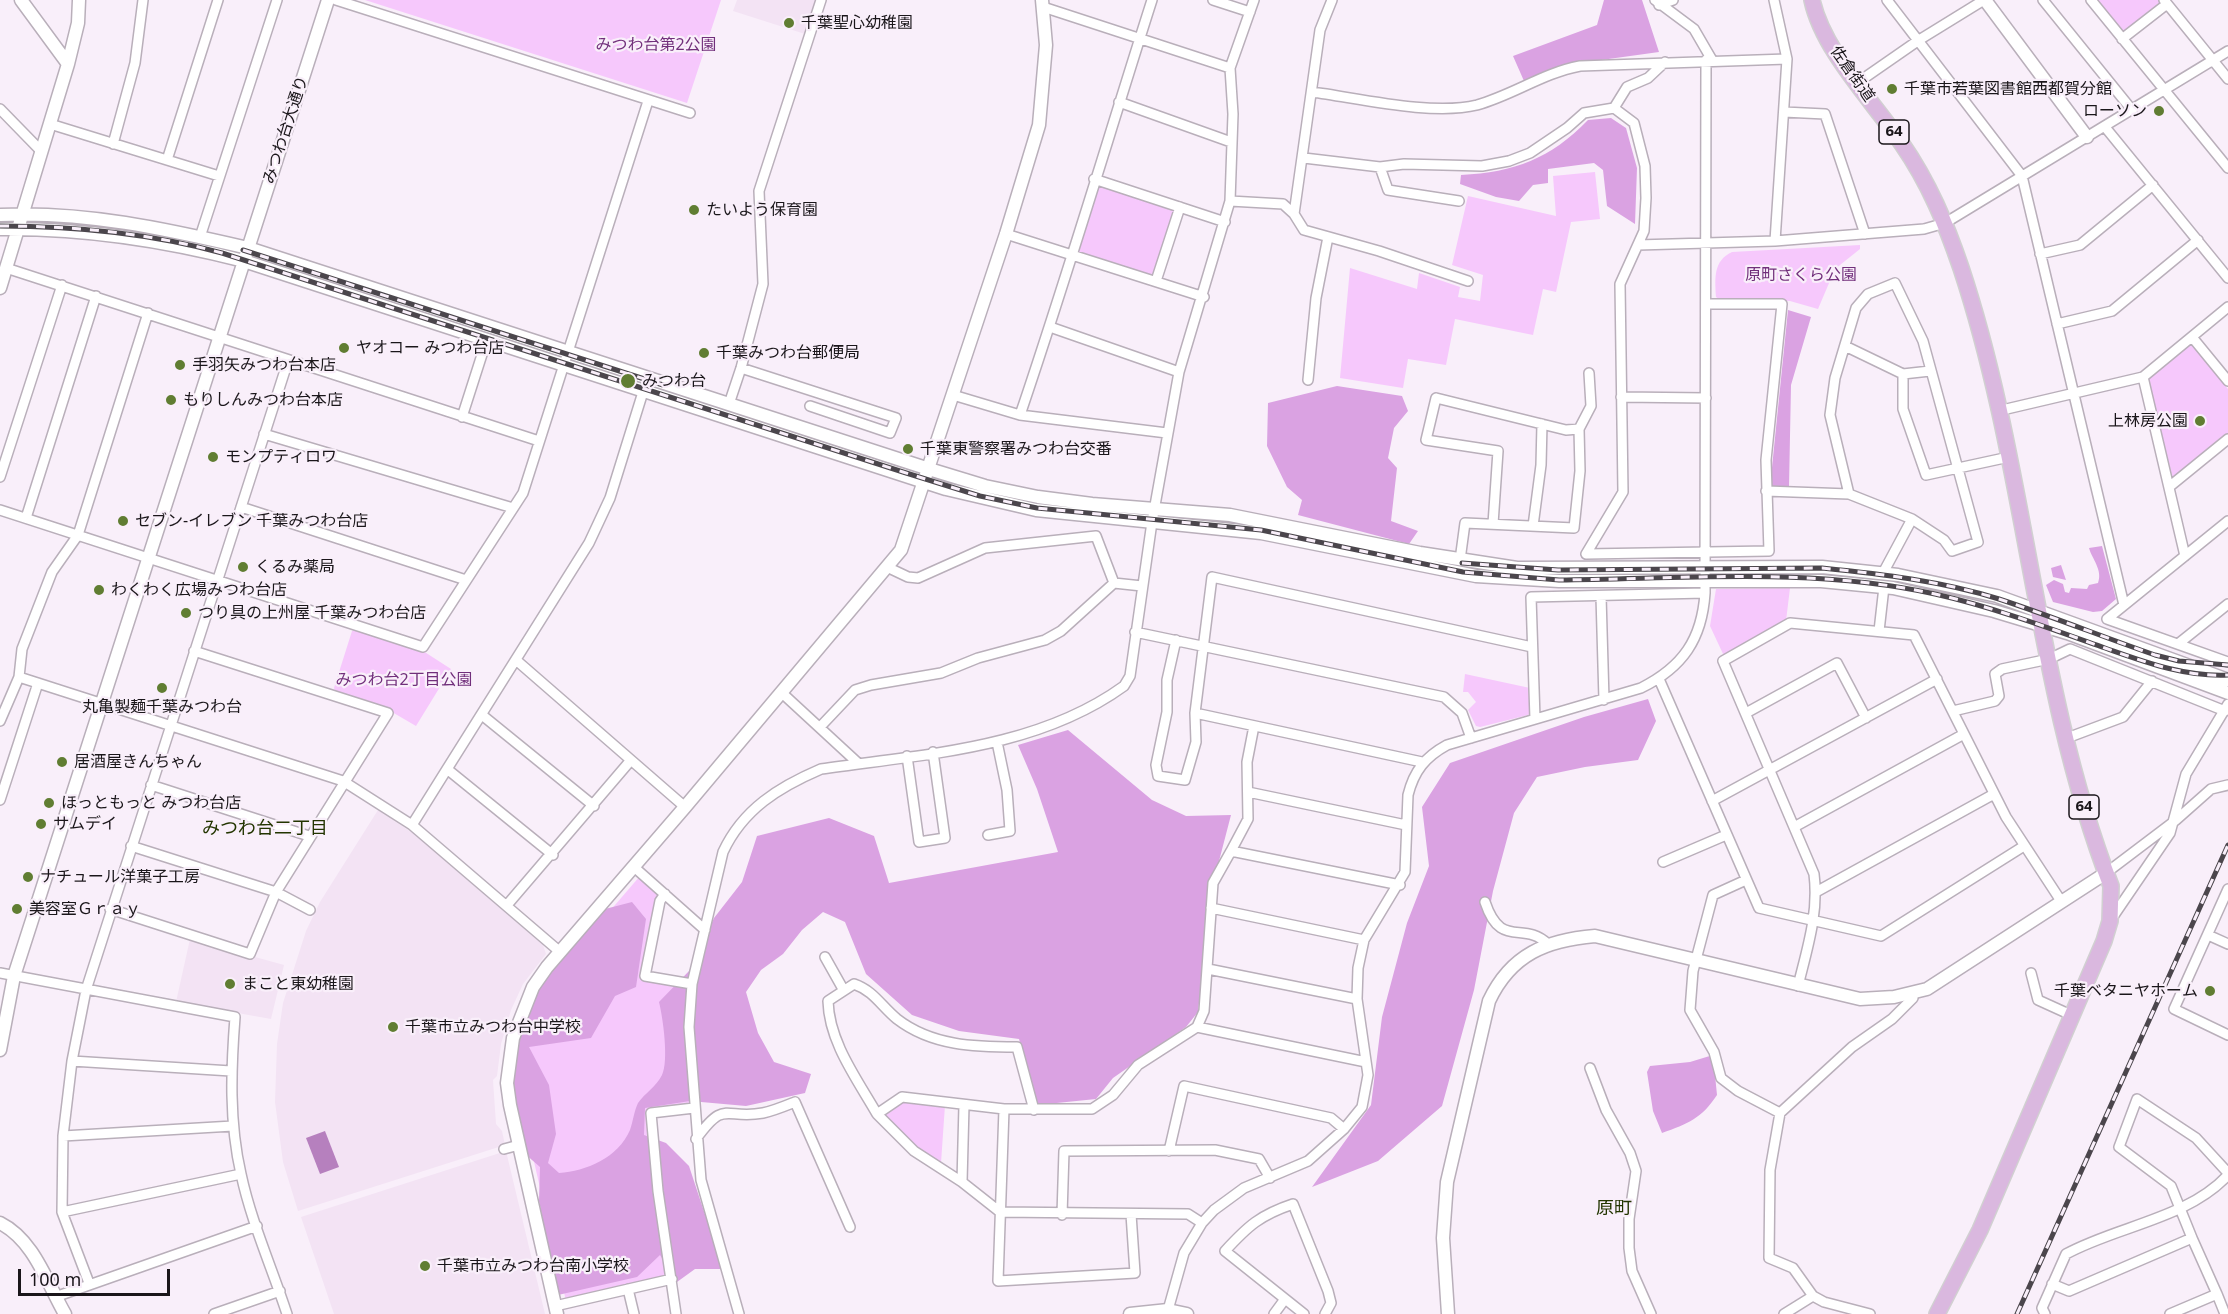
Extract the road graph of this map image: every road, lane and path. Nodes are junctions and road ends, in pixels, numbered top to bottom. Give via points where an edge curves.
1 (21, 0) edge
2 (79, 0) edge
3 (143, 0) edge
4 (218, 0) edge
5 (277, 0) edge
6 (328, 0) edge
7 (336, 0) edge
8 (821, 0) edge
9 (1152, 0) edge
10 (1213, 0) edge
11 (1254, 0) edge
12 (1332, 0) edge
13 (1672, 0) edge
14 (1774, 0) edge
15 (1812, 0) edge
16 (1887, 0) edge
17 (1984, 0) edge
18 (2043, 0) edge
19 (2091, 0) edge
20 (1657, 2) edge
21 (2165, 2) edge
22 (1043, 4) edge
23 (1250, 12) junction
24 (1140, 37) junction
25 (2122, 39) junction
26 (1919, 40) junction
27 (2228, 51) edge
28 (1787, 59) junction
29 (1709, 60) junction
30 (2213, 60) junction
31 (1665, 62) junction
32 (68, 64) junction
33 (1230, 68) junction
34 (2228, 79) edge
35 (1857, 83) junction
36 (2164, 90) junction
37 (1312, 92) junction
38 (648, 101) junction
39 (1119, 102) junction
40 (1614, 108) junction
41 (0, 110) edge
42 (2132, 110) junction
43 (1784, 112) junction
44 (690, 113) dead end
45 (50, 124) junction
46 (2105, 126) junction
47 (2087, 136) junction
48 (1231, 142) junction
49 (113, 144) junction
50 (42, 152) junction
51 (1304, 158) junction
52 (167, 160) junction
53 (1380, 167) junction
54 (2228, 168) edge
55 (2022, 176) junction
56 (219, 177) junction
57 (1094, 179) junction
58 (2153, 185) junction
59 (1230, 201) junction
60 (1459, 201) dead end
61 (1180, 207) junction
62 (23, 214) junction
63 (1294, 214) junction
64 (0, 215) edge
65 (1225, 222) junction
66 (1945, 223) junction
67 (0, 229) edge
68 (18, 229) junction
69 (1006, 234) junction
70 (1865, 234) junction
71 (200, 237) junction
72 (1328, 237) junction
73 (1775, 240) junction
74 (2198, 240) junction
75 (1706, 244) junction
76 (1638, 245) junction
77 (248, 248) junction
78 (1074, 254) junction
79 (2040, 254) junction
80 (244, 261) junction
81 (6, 268) junction
82 (2228, 278) edge
83 (1156, 281) junction
84 (1468, 281) dead end
85 (62, 285) junction
86 (0, 288) edge
87 (96, 296) junction
88 (1204, 297) junction
89 (1706, 304) junction
90 (2228, 308) edge
91 (148, 313) junction
92 (2057, 324) junction
93 (1050, 327) junction
94 (2192, 337) junction
95 (219, 338) junction
96 (487, 339) junction
97 (1845, 346) junction
98 (566, 358) junction
99 (288, 361) junction
100 (741, 368) junction
101 (1930, 371) junction
102 (1179, 372) junction
103 (1589, 373) dead end
104 (1903, 374) junction
105 (2143, 377) junction
106 (1308, 380) dead end
107 (2228, 381) edge
108 (643, 392) junction
109 (2073, 393) junction
110 (952, 395) junction
111 (1622, 397) junction
112 (1706, 398) junction
113 (729, 404) junction
114 (810, 406) dead end
115 (1998, 411) junction
116 (1020, 415) junction
117 (462, 417) junction
118 (1542, 424) junction
119 (1579, 429) junction
120 (264, 434) junction
121 (1167, 434) junction
122 (2228, 439) edge
123 (539, 441) junction
124 (2009, 457) junction
125 (929, 469) junction
126 (1957, 470) junction
127 (0, 477) edge
128 (924, 482) junction
129 (2169, 487) junction
130 (1766, 491) junction
131 (1849, 494) junction
132 (241, 507) junction
133 (513, 508) junction
134 (0, 510) edge
135 (1153, 515) junction
136 (26, 518) junction
137 (1912, 519) junction
138 (2228, 521) edge
139 (1493, 524) junction
140 (1533, 526) junction
141 (78, 535) junction
142 (1705, 552) junction
143 (2185, 556) junction
144 (148, 557) junction
145 (1460, 560) junction
146 (889, 568) junction
147 (1883, 573) junction
148 (1705, 574) junction
149 (217, 579) junction
150 (466, 580) junction
151 (1114, 584) junction
152 (1142, 586) junction
153 (1884, 587) junction
154 (1705, 593) junction
155 (1600, 596) junction
156 (2228, 604) edge
157 (2124, 605) junction
158 (2040, 619) junction
159 (2068, 627) junction
160 (1879, 631) junction
161 (1135, 632) junction
162 (1176, 640) junction
163 (2178, 644) junction
164 (1203, 646) junction
165 (1532, 647) junction
166 (194, 651) junction
167 (2049, 659) junction
168 (516, 660) junction
169 (2228, 662) edge
170 (19, 677) junction
171 (1659, 679) junction
172 (1937, 679) junction
173 (2228, 680) edge
174 (2151, 681) junction
175 (38, 683) junction
176 (782, 693) junction
177 (2228, 693) edge
178 (1604, 700) junction
179 (101, 703) junction
180 (2227, 708) edge
181 (1953, 711) junction
182 (1195, 713) junction
183 (1746, 713) junction
184 (482, 715) junction
185 (1866, 718) junction
186 (1535, 720) junction
187 (0, 721) edge
188 (170, 726) junction
189 (1254, 726) junction
190 (819, 728) junction
191 (1964, 734) junction
192 (1471, 738) junction
193 (2067, 738) junction
194 (997, 742) junction
195 (933, 752) junction
196 (907, 756) junction
197 (631, 760) junction
198 (1422, 762) junction
199 (859, 764) junction
200 (447, 769) junction
201 (1770, 770) junction
202 (343, 781) junction
203 (151, 785) junction
204 (2228, 785) edge
205 (1248, 792) junction
206 (1994, 794) junction
207 (0, 800) edge
208 (1712, 801) junction
209 (594, 806) junction
210 (686, 807) junction
211 (2176, 820) junction
212 (412, 825) junction
213 (1406, 825) junction
214 (1796, 826) junction
215 (988, 835) dead end
216 (1726, 835) junction
217 (309, 836) junction
218 (131, 846) junction
219 (2024, 846) junction
220 (1231, 851) junction
221 (553, 855) junction
222 (1663, 862) dead end
223 (634, 867) junction
224 (2106, 873) junction
225 (1746, 880) junction
226 (1400, 885) junction
227 (2228, 889) edge
228 (1816, 891) junction
229 (276, 892) junction
230 (665, 894) junction
231 (1485, 902) dead end
232 (2061, 902) junction
233 (507, 906) junction
234 (1211, 908) junction
235 (110, 909) junction
236 (310, 910) dead end
237 (1814, 921) junction
238 (2110, 921) junction
239 (705, 930) junction
240 (2208, 935) junction
241 (1364, 940) junction
242 (1548, 944) junction
243 (2228, 944) edge
244 (559, 951) junction
245 (825, 957) dead end
246 (1696, 961) junction
247 (1208, 969) junction
248 (0, 973) edge
249 (2031, 973) dead end
250 (14, 976) junction
251 (692, 984) junction
252 (1798, 986) junction
253 (843, 989) junction
254 (86, 990) junction
255 (1913, 993) junction
256 (1357, 999) junction
257 (2071, 1015) junction
258 (1197, 1027) junction
259 (2228, 1035) edge
260 (0, 1050) edge
261 (72, 1061) junction
262 (1366, 1062) junction
263 (1590, 1068) dead end
264 (231, 1071) junction
265 (964, 1105) junction
266 (694, 1108) junction
267 (1004, 1109) junction
268 (1034, 1110) junction
269 (1780, 1113) junction
270 (877, 1114) junction
271 (233, 1126) junction
272 (1344, 1129) junction
273 (63, 1136) junction
274 (696, 1139) junction
275 (519, 1145) junction
276 (504, 1149) dead end
277 (1169, 1151) junction
278 (241, 1174) junction
279 (2228, 1174) edge
280 (1270, 1178) junction
281 (962, 1182) junction
282 (2179, 1208) junction
283 (62, 1212) junction
284 (1000, 1212) junction
285 (1131, 1214) junction
286 (1062, 1215) junction
287 (0, 1223) edge
288 (1202, 1223) junction
289 (257, 1226) junction
290 (850, 1227) dead end
291 (2192, 1238) junction
292 (672, 1279) junction
293 (89, 1283) junction
294 (2052, 1284) junction
295 (628, 1289) junction
296 (280, 1291) junction
297 (2217, 1294) junction
298 (1813, 1296) junction
299 (55, 1297) junction
300 (1285, 1299) junction
301 (556, 1310) edge
302 (1168, 1310) junction
303 (65, 1314) edge
304 (214, 1314) edge
305 (287, 1314) edge
306 (634, 1314) edge
307 (676, 1314) edge
308 (739, 1314) edge
309 (1130, 1314) edge
310 (1187, 1314) edge
311 (1274, 1314) edge
312 (1304, 1314) edge
313 (1326, 1314) edge
314 (1448, 1314) edge
315 (1651, 1314) edge
316 (1784, 1314) edge
317 (1870, 1314) edge
318 (1937, 1314) edge
319 (2045, 1314) edge
320 (2170, 1314) edge
321 (2225, 1314) edge

1 - 32 street
2 - 32 street
3 - 49 street via 135,63
4 - 52 street
5 - 56 street
6 - 77 street, みつわ台大通り
7 - 38 street
8 - 100 street via 759,191 763,284
9 - 24 street
10 - 23 street
11 - 23 street
12 - 37 street via 1320,30
13 - 20 street
14 - 28 street
15 - 35 main road, 佐倉街道 / 64 via 1826,36
16 - 26 street
17 - 26 street
17 - 47 street
18 - 42 street
19 - 25 street
20 - 29 street via 1694,29
21 - 25 street
21 - 30 street
22 - 24 street
22 - 69 street via 1046,45 1040,125
23 - 33 street
24 - 33 street
24 - 39 street
25 - 36 street
26 - 35 street
26 - 55 street
27 - 30 street
28 - 29 street
28 - 43 street
29 - 31 street
29 - 75 street
30 - 34 street
30 - 36 street
31 - 37 street via 1557,70 1508,96 1454,108
31 - 40 street via 1648,78 1627,87
32 - 45 street
33 - 48 street
35 - 66 main road, 佐倉街道 / 64 via 1928,184
36 - 42 street
36 - 54 street
37 - 51 street
38 - 44 street
38 - 98 street
39 - 48 street
39 - 57 street
40 - 53 street via 1584,113 1548,143 1509,161 1482,166
40 - 76 street via 1634,123 1645,166 1644,231
41 - 50 street
42 - 46 street
43 - 70 street via 1825,114
43 - 73 street
45 - 49 street
45 - 50 street
46 - 47 street
46 - 58 street
47 - 55 street
48 - 59 street
49 - 52 street
50 - 62 street
51 - 53 street
51 - 63 street
52 - 56 street
53 - 60 street via 1388,190
55 - 66 street
55 - 79 street
56 - 71 street
57 - 61 street
57 - 78 street
58 - 74 street
58 - 79 street via 2080,245
59 - 63 street via 1283,204
59 - 65 street
61 - 65 street
61 - 83 street
62 - 64 street
62 - 68 street
62 - 71 street via 150,225
63 - 72 street via 1304,230
65 - 88 street
66 - 70 street
66 - 115 main road, 佐倉街道 / 64 via 1962,272
67 - 68 street
68 - 80 street via 109,233 182,245
68 - 81 street
69 - 78 street
69 - 110 street
70 - 73 street
71 - 77 street
72 - 84 street
72 - 106 street via 1316,298
73 - 75 street
74 - 82 street
74 - 92 street via 2112,311
75 - 76 street
75 - 89 street
76 - 111 street via 1620,284
77 - 80 street, みつわ台大通り
77 - 98 street
78 - 83 street
78 - 93 street
79 - 92 street
80 - 95 street, みつわ台大通り
80 - 96 street
81 - 85 street
81 - 86 street
83 - 88 street
85 - 87 street
85 - 127 street
87 - 91 street
87 - 136 street
88 - 102 street
89 - 112 street
89 - 130 street via 1782,304
90 - 94 street
91 - 95 street
91 - 141 street
92 - 109 street
93 - 102 street
93 - 116 street
94 - 105 street
94 - 107 street
95 - 99 street
95 - 144 street, みつわ台大通り
96 - 98 street
96 - 117 street
97 - 101 street via 1856,308 1868,294 1895,283 1923,341
97 - 104 street
97 - 131 street via 1830,406
98 - 108 street
98 - 113 street
98 - 123 street
99 - 117 street
99 - 120 street
100 - 113 street
100 - 114 street via 896,418 890,433
101 - 104 street
101 - 126 street
102 - 121 street
103 - 119 street via 1591,406
104 - 126 street via 1903,409 1926,475
105 - 109 street
105 - 129 street
108 - 128 street
108 - 168 street via 601,519
109 - 115 street
109 - 157 street
110 - 116 street
110 - 125 street
111 - 112 street
111 - 142 street via 1623,492 1586,554
112 - 142 street
113 - 125 street
115 - 124 main road, 64
116 - 121 street
117 - 123 street
118 - 119 street
118 - 139 street via 1436,398 1426,440 1498,451
118 - 140 street
119 - 140 street via 1580,471 1574,528
120 - 132 street
120 - 133 street
121 - 135 street
122 - 129 street
123 - 133 street via 523,492
124 - 126 street
124 - 158 main road, 64
125 - 128 street
125 - 135 street via 1038,497
126 - 137 street via 1978,542 1952,551 1944,540
128 - 135 street via 1036,510
128 - 146 street via 901,550
129 - 143 street
130 - 131 street
130 - 142 street via 1769,551
131 - 137 street
132 - 149 street
132 - 150 street
133 - 150 street
134 - 136 street
135 - 145 street via 1230,515
135 - 148 street via 1476,576 1558,581
135 - 152 street
136 - 141 street
137 - 147 street
138 - 143 street
139 - 140 street
139 - 145 street via 1465,523
141 - 144 street
141 - 170 street via 52,572 22,649
142 - 148 street
143 - 157 street
144 - 149 street
144 - 179 street, みつわ台大通り
145 - 148 street via 1517,568
146 - 151 street via 918,578 985,548 1096,536
146 - 176 street
147 - 148 street via 1822,567
147 - 158 street via 1997,597
148 - 153 street
148 - 154 street
149 - 150 street via 423,647
149 - 166 street
151 - 152 street
151 - 190 street via 1046,640 978,658 941,673 855,690
152 - 161 street
153 - 158 street
153 - 160 street
154 - 155 street
154 - 171 street via 1698,632 1679,662
155 - 165 street via 1531,597
155 - 178 street
156 - 163 street
157 - 163 street via 2107,619
158 - 159 street
158 - 167 main road, 64
159 - 173 street
159 - 177 street
160 - 172 street via 1914,635
160 - 183 street via 1790,623 1723,661
161 - 162 street
161 - 194 street via 1130,676 1124,686 1048,728
162 - 164 street
162 - 182 street via 1167,680 1167,712 1156,765 1158,776 1185,780 1196,742
163 - 169 street
164 - 165 street via 1212,577
164 - 182 street
164 - 192 street via 1444,697 1462,713
165 - 186 street
166 - 188 street
166 - 202 street via 388,713
167 - 174 street via 2070,649
167 - 181 street via 2002,669 1995,674 1999,696 1995,701
167 - 193 main road, 64
168 - 184 street
168 - 197 street
170 - 175 street
170 - 187 street
171 - 178 street
171 - 208 street
172 - 181 street
172 - 185 street
174 - 180 street
174 - 193 street via 2123,717
175 - 179 street
175 - 207 street
176 - 190 street
176 - 210 street
178 - 186 street
179 - 188 street
179 - 250 street, みつわ台大通り
180 - 211 street via 2186,774
181 - 191 street
182 - 189 street
183 - 185 street via 1837,663
183 - 201 street
184 - 200 street
184 - 209 street
185 - 201 street
186 - 192 street
188 - 202 street
188 - 203 street
189 - 198 street
189 - 205 street via 1247,762
190 - 199 street
191 - 206 street
191 - 214 street
192 - 198 street via 1447,745
193 - 224 main road, 64
194 - 195 street
194 - 215 street via 1010,831
195 - 196 street
195 - 196 street via 945,838 919,842
196 - 199 street
197 - 209 street
197 - 210 street
198 - 213 street via 1411,783
199 - 239 street via 821,769 795,781 744,818 723,852
200 - 212 street
200 - 221 street
201 - 208 street
201 - 214 street
202 - 212 street
202 - 217 street
203 - 217 street
203 - 218 street
204 - 211 street via 2211,789
205 - 213 street
205 - 220 street via 1248,819
206 - 219 street
206 - 228 street
208 - 216 street
209 - 221 street
210 - 223 street
211 - 224 street
211 - 238 street via 2161,849
212 - 233 street
213 - 226 street via 1407,860
214 - 228 street via 1809,858
216 - 222 street
216 - 225 street
217 - 229 street
218 - 229 street
218 - 235 street
219 - 232 street
219 - 237 street via 1881,936
220 - 226 street
220 - 234 street via 1213,883
221 - 233 street
223 - 230 street
223 - 244 street
224 - 232 street
224 - 238 main road, 64 via 2113,902
225 - 237 street via 1759,908
225 - 246 street via 1713,895
226 - 241 street
227 - 240 street
228 - 237 street
229 - 235 street via 250,954
229 - 236 street
230 - 239 street
230 - 251 street via 660,901 645,976
231 - 242 street via 1490,917 1503,930 1540,937
232 - 255 street via 1947,977
233 - 244 street
234 - 241 street
234 - 247 street
235 - 254 street
237 - 252 street
238 - 257 main road, 64
239 - 251 street
240 - 243 street
240 - 259 street via 2174,1009
241 - 256 street
242 - 246 street via 1595,936
242 - 314 street via 1509,970 1489,1001 1446,1182 1443,1238
244 - 275 street via 533,987 513,1038 507,1083
245 - 253 street
246 - 252 street
246 - 269 street via 1690,1010 1713,1052 1721,1078
247 - 256 street
247 - 258 street via 1204,1011
248 - 250 street
249 - 257 street via 2038,1000
250 - 254 street
250 - 260 street, みつわ台大通り
251 - 266 street via 689,1027
252 - 255 street via 1874,1000
253 - 268 street via 854,984 868,989 897,1019 936,1040 972,1047 1017,1047
253 - 270 street via 828,1001 828,1020
254 - 261 street
254 - 264 street via 235,1017
255 - 269 street via 1913,998 1892,1020 1852,1047
256 - 262 street
257 - 318 main road, 64 via 1980,1230
258 - 262 street
258 - 268 street via 1138,1065 1113,1095 1092,1109
261 - 264 street
261 - 273 street
262 - 272 street via 1368,1075 1362,1107
263 - 315 street via 1636,1171 1629,1248 1632,1271
264 - 271 street
265 - 267 street
265 - 270 street via 902,1097
265 - 281 street
266 - 274 street
266 - 292 street via 651,1113 657,1191
267 - 268 street
267 - 284 street
269 - 298 street via 1770,1170 1769,1258 1792,1268
270 - 281 street via 914,1151
271 - 273 street
271 - 278 street
272 - 277 street via 1331,1118 1184,1086
272 - 280 street via 1308,1161
273 - 283 street
274 - 290 street via 711,1118 726,1112 762,1113 795,1102
274 - 308 street via 701,1180
275 - 276 street
275 - 301 street
277 - 280 street via 1215,1150 1258,1159
277 - 286 street via 1064,1151
278 - 283 street
278 - 289 street
279 - 282 street via 2218,1186
279 - 282 street via 2196,1138 2137,1099 2119,1147 2171,1186
280 - 288 street via 1244,1188
281 - 284 street
282 - 291 street
282 - 294 street via 2066,1254
283 - 293 street
284 - 285 street via 998,1281 1135,1273
284 - 286 street
285 - 286 street
285 - 288 street via 1188,1214
287 - 299 street via 14,1230 24,1243
288 - 302 street via 1184,1253
289 - 293 street
289 - 296 street
291 - 294 street via 2069,1291
291 - 297 street
292 - 295 street
292 - 307 street
293 - 299 street
294 - 319 street via 2042,1308
295 - 301 street
295 - 306 street
296 - 304 street
296 - 305 street
297 - 320 street
297 - 321 street
298 - 316 street
298 - 317 street
299 - 303 street
300 - 311 street
300 - 312 street
300 - 313 street via 1225,1251 1251,1223 1293,1204 1332,1303
302 - 309 street
302 - 310 street

